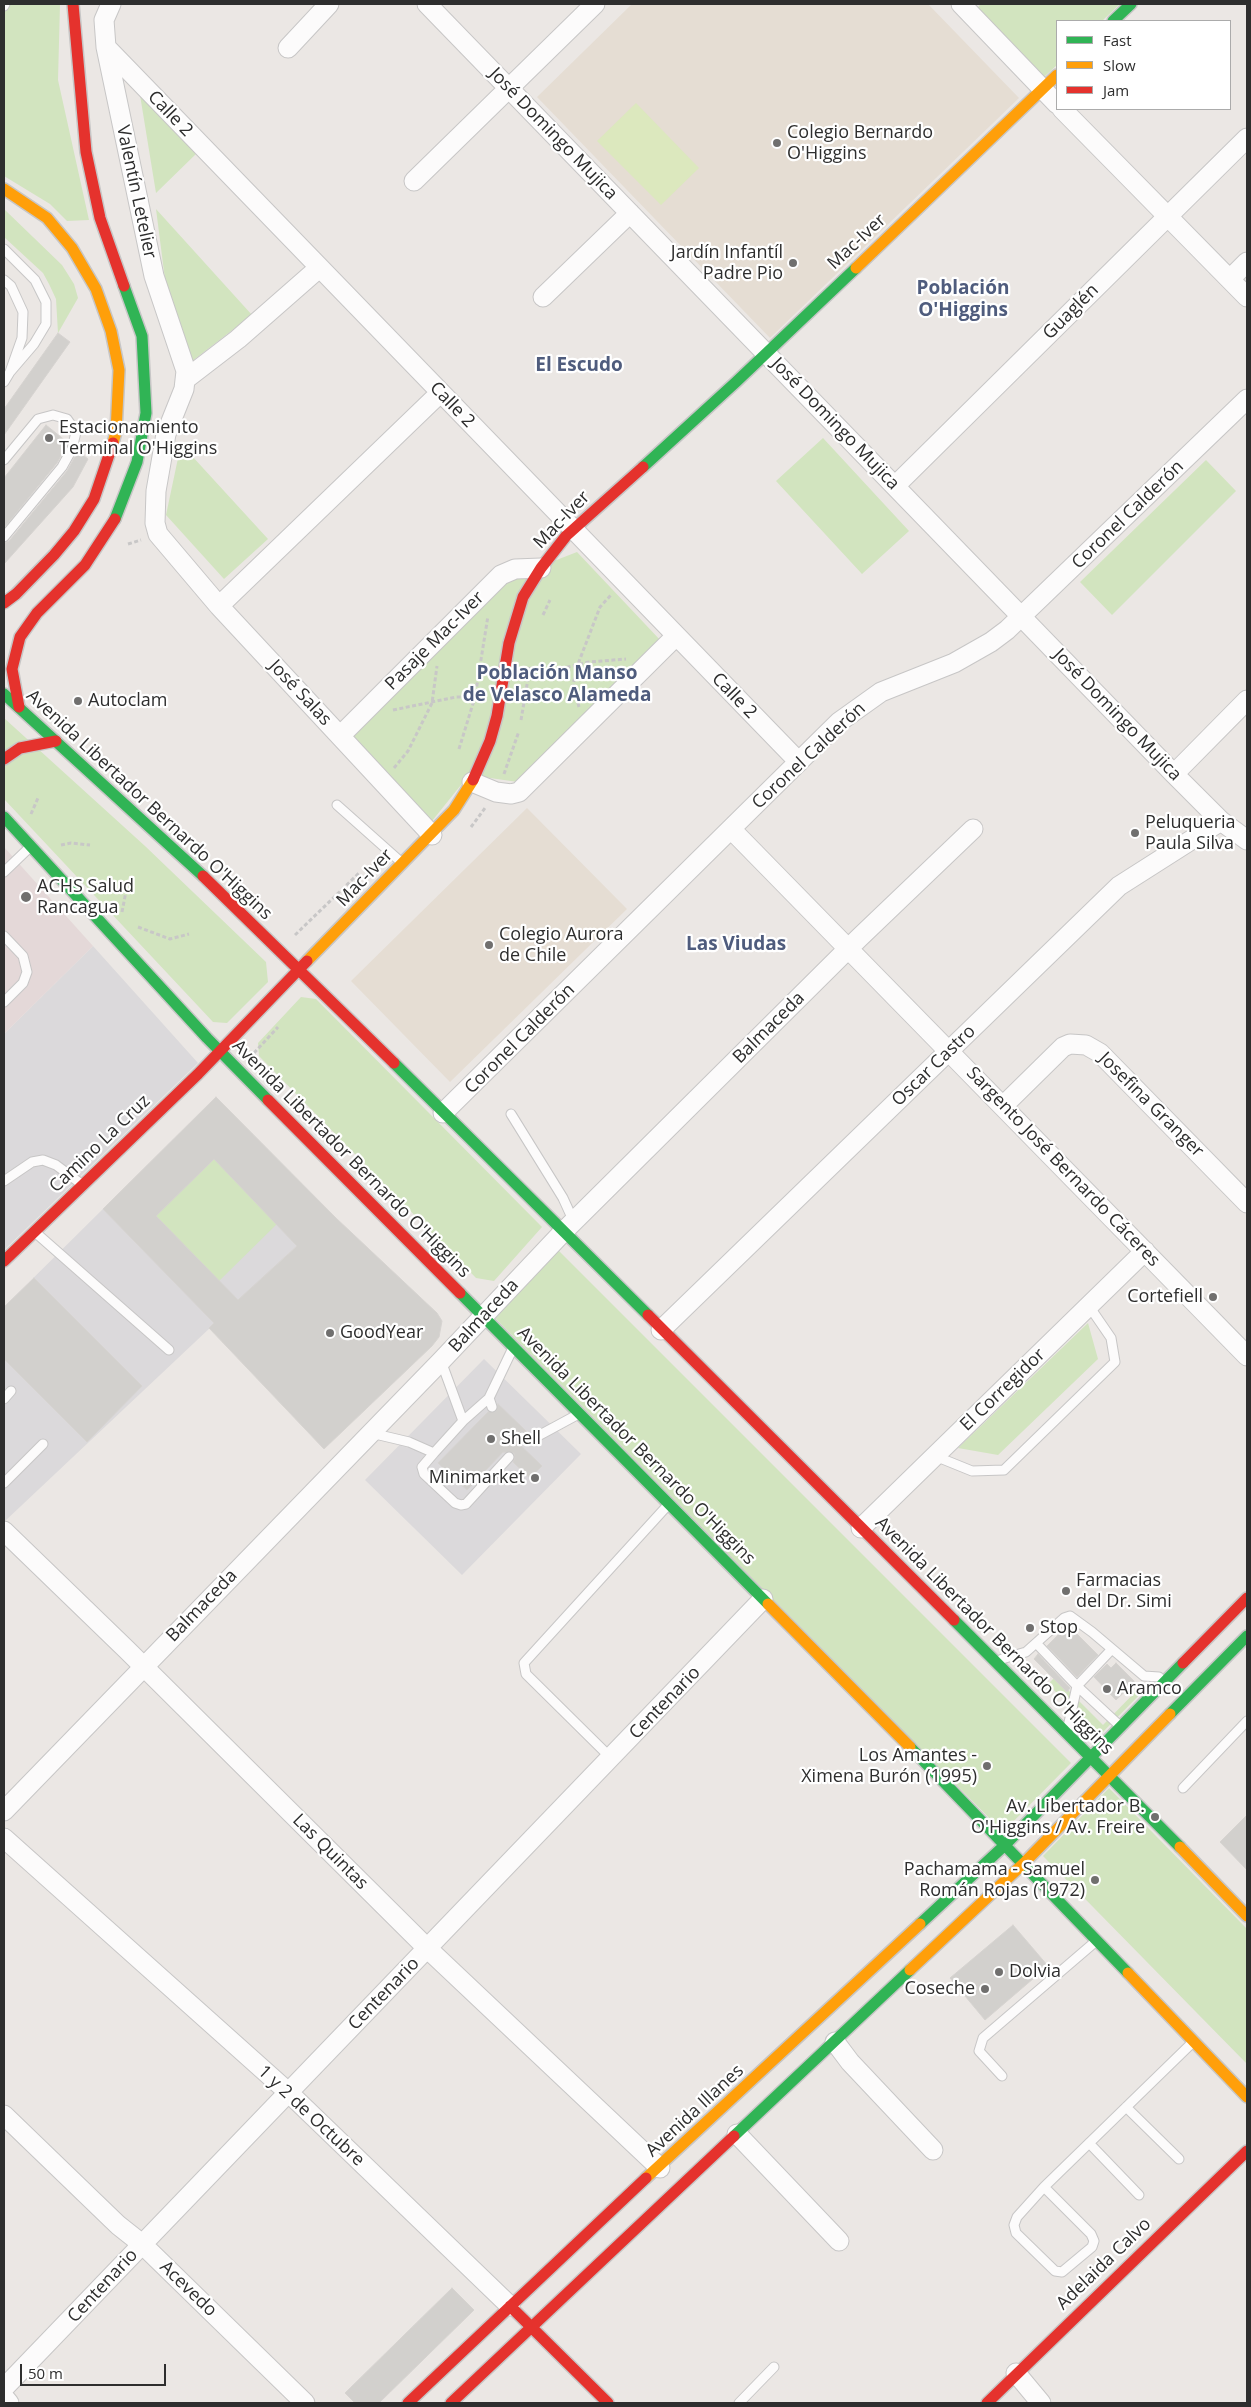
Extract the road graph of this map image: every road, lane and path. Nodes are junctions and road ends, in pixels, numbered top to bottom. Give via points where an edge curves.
1 (73, 4) edge
2 (111, 4) edge
3 (329, 4) edge
4 (427, 4) edge
5 (594, 4) edge
6 (1131, 4) edge
7 (966, 5) edge
8 (1114, 20) edge
9 (106, 47) junction
10 (288, 48) dead end
11 (1056, 76) edge
12 (508, 88) junction
13 (1044, 89) junction
14 (1056, 103) edge
15 (1063, 110) edge
16 (1247, 138) edge
17 (414, 181) dead end
18 (4, 189) edge
19 (630, 213) junction
20 (1168, 216) junction
21 (4, 249) edge
22 (1247, 262) edge
23 (319, 268) junction
24 (1230, 279) junction
25 (4, 280) edge
26 (543, 297) dead end
27 (1247, 297) edge
28 (766, 353) junction
29 (10, 372) junction
30 (186, 379) junction
31 (4, 382) edge
32 (440, 393) junction
33 (1247, 399) edge
34 (4, 460) edge
35 (895, 486) junction
36 (572, 529) junction
37 (4, 537) edge
38 (541, 568) junction
39 (34, 575) junction
40 (622, 581) junction
41 (12, 584) dead end
42 (4, 603) edge
43 (219, 606) junction
44 (1022, 617) junction
45 (676, 636) junction
46 (434, 642) junction
47 (656, 656) junction
48 (578, 664) junction
49 (504, 672) junction
50 (4, 694) edge
51 (501, 698) junction
52 (1247, 700) edge
53 (432, 703) junction
54 (18, 707) junction
55 (360, 717) junction
56 (586, 725) junction
57 (340, 736) junction
58 (56, 741) junction
59 (4, 760) edge
60 (799, 762) junction
61 (1174, 774) junction
62 (382, 782) junction
63 (472, 782) junction
64 (337, 805) dead end
65 (4, 817) edge
66 (1221, 821) junction
67 (731, 829) junction
68 (973, 829) dead end
69 (432, 835) junction
70 (1247, 840) edge
71 (31, 847) junction
72 (403, 864) junction
73 (4, 872) edge
74 (130, 923) dead end
75 (188, 934) dead end
76 (4, 936) edge
77 (849, 949) junction
78 (299, 970) junction
79 (4, 1002) edge
80 (278, 1027) dead end
81 (220, 1051) junction
82 (949, 1051) junction
83 (238, 1070) junction
84 (1003, 1106) junction
85 (443, 1113) junction
86 (511, 1114) dead end
87 (4, 1181) edge
88 (82, 1185) junction
89 (1247, 1203) edge
90 (569, 1227) junction
91 (34, 1232) junction
92 (1145, 1251) junction
93 (4, 1261) edge
94 (1089, 1306) junction
95 (482, 1316) junction
96 (661, 1330) junction
97 (513, 1347) junction
98 (169, 1350) dead end
99 (1247, 1356) edge
100 (441, 1361) junction
101 (11, 1391) dead end
102 (4, 1399) edge
103 (579, 1414) junction
104 (463, 1421) junction
105 (371, 1433) junction
106 (523, 1441) dead end
107 (43, 1444) dead end
108 (434, 1453) junction
109 (935, 1456) junction
110 (509, 1457) dead end
111 (4, 1483) edge
112 (669, 1504) junction
113 (861, 1528) junction
114 (4, 1531) edge
115 (1247, 1598) edge
116 (763, 1600) junction
117 (1247, 1636) edge
118 (1037, 1644) junction
119 (1112, 1649) junction
120 (992, 1659) junction
121 (143, 1667) junction
122 (1170, 1677) junction
123 (1077, 1686) junction
124 (1247, 1721) edge
125 (1121, 1726) junction
126 (1066, 1733) junction
127 (1091, 1757) junction
128 (611, 1758) junction
129 (1109, 1775) junction
130 (1183, 1788) dead end
131 (4, 1811) edge
132 (4, 1838) edge
133 (1006, 1844) junction
134 (1024, 1863) junction
135 (1247, 1916) edge
136 (1098, 1940) junction
137 (428, 1949) junction
138 (1194, 2040) junction
139 (835, 2042) junction
140 (1002, 2076) dead end
141 (288, 2092) junction
142 (1247, 2097) edge
143 (1126, 2107) junction
144 (4, 2115) edge
145 (737, 2134) junction
146 (1088, 2143) junction
147 (933, 2150) dead end
148 (1247, 2151) edge
149 (1179, 2159) dead end
150 (660, 2168) junction
151 (1044, 2187) junction
152 (1139, 2195) dead end
153 (839, 2241) dead end
154 (142, 2244) junction
155 (510, 2306) junction
156 (530, 2326) junction
157 (774, 2367) dead end
158 (1016, 2373) junction
159 (4, 2388) edge
160 (4, 2398) edge
161 (9, 2403) edge
162 (305, 2403) edge
163 (408, 2403) edge
164 (451, 2403) edge
165 (608, 2403) edge
166 (739, 2403) edge
167 (987, 2403) edge
168 (1041, 2403) edge

1 - 54 main road via 86,152 100,218 142,336 146,413 137,462 111,527 85,565 37,613 20,637 12,669
2 - 9 street, Valentín Letelier via 104,20
3 - 10 street
4 - 12 street, José Domingo Mujica
5 - 12 street
6 - 8 main road
7 - 13 street
9 - 23 street, Calle 2
9 - 30 street, Valentín Letelier via 154,276
11 - 13 main road, Mac-Iver
12 - 17 street
12 - 19 street, José Domingo Mujica
13 - 14 street
13 - 28 main road, Mac-Iver
15 - 20 street
16 - 20 street, Guaglén
18 - 39 main road via 47,218 85,268 105,311 118,370 119,412 102,482 74,530
19 - 26 street
19 - 28 street, José Domingo Mujica
20 - 24 street
20 - 35 street, Guaglén
21 - 29 lane via 35,280 46,302 46,324
22 - 24 street
23 - 30 street via 238,339
23 - 32 street, Calle 2
24 - 27 street
25 - 29 lane via 11,286 23,312 22,338
28 - 35 street, José Domingo Mujica
28 - 36 main road, Mac-Iver
29 - 31 lane
30 - 43 street, José Salas via 166,434 154,509 155,523 158,534
32 - 36 street, Calle 2
32 - 43 street
33 - 44 street, Coronel Calderón
34 - 37 lane via 38,419 53,415 67,420 76,432 72,449 62,467
35 - 44 street, José Domingo Mujica
36 - 38 main road, Mac-Iver
36 - 40 street, Calle 2
38 - 46 street, Pasaje Mac-Iver via 515,570 501,575
38 - 49 main road, Mac-Iver via 518,610
39 - 41 lane
39 - 42 main road
40 - 45 street, Calle 2
40 - 48 path via 600,607
43 - 57 street, José Salas
44 - 60 street, Coronel Calderón via 973,653 896,684 866,701 839,722
44 - 61 street, José Domingo Mujica
45 - 47 street
45 - 60 street, Calle 2
46 - 53 path via 438,670
46 - 55 street, Pasaje Mac-Iver
47 - 48 path
47 - 56 street
48 - 49 path via 551,671
48 - 56 path via 573,684
49 - 51 main road, Mac-Iver
50 - 54 main road, Avenida Libertador Bernardo O'Higgins
51 - 53 path via 456,697
51 - 63 main road, Mac-Iver via 490,742
52 - 61 street
53 - 55 path
53 - 62 path via 408,751
54 - 58 main road, Avenida Libertador Bernardo O'Higgins
55 - 57 street, Pasaje Mac-Iver
56 - 63 street via 519,792 496,792
57 - 62 street, José Salas
58 - 59 main road via 20,748
58 - 78 main road, Avenida Libertador Bernardo O'Higgins via 240,910
60 - 67 street, Coronel Calderón
61 - 66 street, José Domingo Mujica
62 - 69 street, José Salas
63 - 69 main road, Mac-Iver
64 - 72 lane
65 - 71 main road, Avenida Libertador Bernardo O'Higgins
66 - 70 street, José Domingo Mujica
66 - 82 street, Oscar Castro via 1119,886
67 - 77 street, Sargento José Bernardo Cáceres
67 - 85 street, Coronel Calderón
68 - 77 street, Balmaceda
69 - 72 main road, Mac-Iver
71 - 73 lane
71 - 81 main road, Avenida Libertador Bernardo O'Higgins
72 - 78 main road, Mac-Iver
74 - 75 path via 170,939
76 - 79 lane via 23,956 27,972 23,983
77 - 82 street, Sargento José Bernardo Cáceres
77 - 90 street, Balmaceda
78 - 81 main road, Mac-Iver
78 - 85 main road, Avenida Libertador Bernardo O'Higgins
80 - 83 path
81 - 83 main road, Avenida Libertador Bernardo O'Higgins
81 - 88 main road, Camino La Cruz
82 - 84 street, Sargento José Bernardo Cáceres
82 - 96 street, Oscar Castro
83 - 95 main road, Avenida Libertador Bernardo O'Higgins
84 - 89 street, Josefina Granger via 1063,1047 1086,1045 1100,1053
84 - 92 street, Sargento José Bernardo Cáceres
85 - 90 main road, Avenida Libertador Bernardo O'Higgins
86 - 90 lane via 563,1198
87 - 88 lane via 32,1162 44,1160 56,1164
88 - 91 main road, Camino La Cruz
90 - 95 street, Balmaceda
90 - 96 main road, Avenida Libertador Bernardo O'Higgins
91 - 93 main road, Camino La Cruz
91 - 98 lane
92 - 94 street, El Corregidor
92 - 99 street, Sargento José Bernardo Cáceres
94 - 109 street, El Corregidor
94 - 109 lane via 1111,1338 1115,1362 1004,1470 972,1471
95 - 97 main road, Avenida Libertador Bernardo O'Higgins
95 - 100 street, Balmaceda
96 - 113 main road, Avenida Libertador Bernardo O'Higgins
97 - 103 main road, Avenida Libertador Bernardo O'Higgins
97 - 104 lane via 491,1403
100 - 104 lane
100 - 105 street, Balmaceda
101 - 102 lane
103 - 106 lane
103 - 112 main road, Avenida Libertador Bernardo O'Higgins
104 - 108 lane
105 - 108 lane via 409,1442
105 - 121 street, Balmaceda
107 - 111 lane
108 - 110 lane via 422,1468 424,1474 461,1505 466,1504
109 - 113 street, El Corregidor
112 - 116 main road, Avenida Libertador Bernardo O'Higgins
112 - 128 lane via 524,1663 526,1674
113 - 120 main road, Avenida Libertador Bernardo O'Higgins
114 - 121 street, Las Quintas
115 - 122 main road, Avenida Illanes
116 - 128 street, Centenario
116 - 133 main road, Avenida Libertador Bernardo O'Higgins
117 - 129 main road
118 - 119 lane via 1070,1616
118 - 120 lane via 1018,1656
118 - 123 lane
119 - 122 lane via 1144,1676
119 - 123 lane
120 - 126 main road, Avenida Libertador Bernardo O'Higgins
121 - 131 street, Balmaceda
121 - 137 street, Las Quintas
122 - 125 main road, Avenida Illanes
123 - 125 lane
123 - 126 lane
124 - 130 lane
125 - 127 main road, Avenida Illanes
126 - 127 main road, Avenida Libertador Bernardo O'Higgins
127 - 129 main road, Avenida Libertador Bernardo O'Higgins
127 - 133 main road, Avenida Illanes
128 - 137 street, Centenario
129 - 134 main road
129 - 135 main road, Avenida Libertador Bernardo O'Higgins
132 - 141 street, 1 y 2 de Octubre
133 - 134 main road, Avenida Libertador Bernardo O'Higgins
133 - 150 main road, Avenida Illanes
134 - 136 main road, Avenida Libertador Bernardo O'Higgins
134 - 139 main road
136 - 138 main road, Avenida Libertador Bernardo O'Higgins
136 - 140 lane via 983,2038 979,2051
137 - 141 street, Centenario
137 - 150 street, Las Quintas
138 - 142 main road, Avenida Libertador Bernardo O'Higgins
138 - 143 lane
139 - 145 main road
139 - 147 street
141 - 154 street, Centenario
141 - 155 street, 1 y 2 de Octubre
143 - 146 lane
143 - 149 lane
144 - 154 street, Acevedo via 118,2225
145 - 153 street
145 - 156 main road
146 - 151 lane
146 - 152 lane
148 - 158 main road, Adelaida Calvo
150 - 155 main road, Avenida Illanes
151 - 151 lane via 1094,2240 1092,2247 1062,2272 1055,2271 1016,2233 1014,2225 1017,2216
154 - 159 street, Centenario
154 - 162 street, Acevedo
155 - 156 main road, 1 y 2 de Octubre
155 - 163 main road, Avenida Illanes
156 - 164 main road
156 - 165 main road, 1 y 2 de Octubre
157 - 166 lane
158 - 167 main road, Adelaida Calvo
158 - 168 street
160 - 161 street

